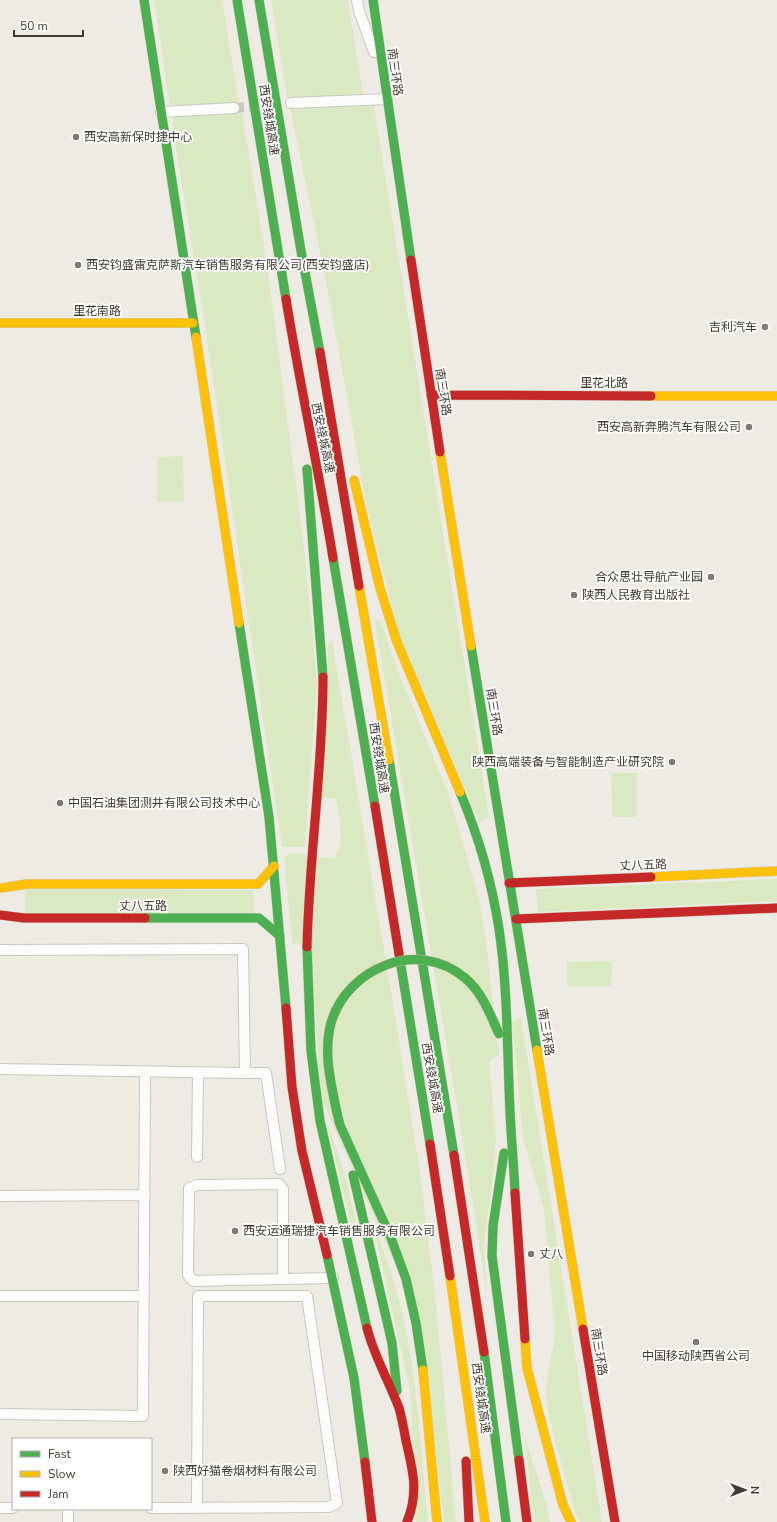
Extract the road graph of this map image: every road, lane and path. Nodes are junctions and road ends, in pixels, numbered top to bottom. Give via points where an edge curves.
1 (144, 0) edge
2 (237, 0) edge
3 (259, 0) edge
4 (357, 0) edge
5 (373, 0) edge
6 (386, 86) junction
7 (387, 98) junction
8 (291, 104) tunnel mouth
9 (234, 108) tunnel mouth
10 (161, 112) junction
11 (0, 323) edge
12 (193, 324) junction
13 (326, 384) junction
14 (301, 390) junction
15 (431, 395) junction
16 (777, 396) edge
17 (346, 449) dead end
18 (351, 471) dead end
19 (274, 866) junction
20 (777, 872) edge
21 (509, 883) junction
22 (0, 888) edge
23 (777, 908) edge
24 (0, 915) edge
25 (516, 919) junction
26 (280, 936) junction
27 (0, 950) edge
28 (503, 1063) junction
29 (0, 1069) edge
30 (145, 1073) junction
31 (198, 1073) junction
32 (245, 1073) junction
33 (510, 1110) junction
34 (340, 1125) junction
35 (197, 1157) dead end
36 (280, 1169) dead end
37 (0, 1196) edge
38 (145, 1196) junction
39 (333, 1278) junction
40 (282, 1279) junction
41 (0, 1296) edge
42 (144, 1296) junction
43 (459, 1326) junction
44 (527, 1368) junction
45 (399, 1409) junction
46 (0, 1414) edge
47 (0, 1508) edge
48 (12, 1508) edge
49 (152, 1508) edge
50 (197, 1508) junction
51 (554, 1509) dead end
52 (68, 1510) edge
53 (68, 1522) edge
54 (372, 1522) edge
55 (407, 1522) edge
56 (437, 1522) edge
57 (468, 1522) edge
58 (485, 1522) edge
59 (506, 1522) edge
60 (527, 1522) edge
61 (571, 1522) edge
62 (615, 1522) edge

1 - 10 main road
2 - 14 main road, 西安绕城高速
3 - 13 main road, 西安绕城高速
4 - 6 street
5 - 6 main road, 南三环路
6 - 7 main road, 南三环路
7 - 8 street
7 - 15 main road, 南三环路
9 - 10 street
10 - 12 main road
11 - 12 main road, 里花南路
12 - 19 main road
13 - 17 main road
13 - 59 main road, 西安绕城高速 via 449,1125 486,1360
14 - 43 main road, 西安绕城高速 via 319,473
14 - 45 main road via 323,668 323,721 308,908 308,1010 320,1120 328,1162 372,1347
15 - 16 main road, 里花北路
15 - 21 main road, 南三环路
18 - 33 main road via 380,588 397,642 468,811 490,885 499,930 509,1041
19 - 22 main road, 丈八五路 via 258,884 27,884
19 - 26 main road
20 - 21 main road, 丈八五路
21 - 25 main road, 南三环路
23 - 25 main road
24 - 26 main road, 丈八五路 via 24,918 259,918
25 - 62 main road, 南三环路
26 - 39 main road via 292,1087 302,1151
27 - 32 street via 243,949
28 - 33 main road
28 - 34 main road, bridge via 499,1034 485,1001 458,972 442,964 425,960 387,964 373,969 346,994 335,1011 329,1038 328,1061
28 - 60 main road via 504,1162 493,1226 492,1256
29 - 30 street
30 - 31 street
30 - 38 street
31 - 32 street
31 - 35 street
32 - 36 street via 266,1073
33 - 44 main road
34 - 45 main road via 392,1343
34 - 56 main road via 392,1238 408,1287 422,1361
37 - 38 street
38 - 42 street
39 - 40 street
39 - 54 main road via 354,1378
40 - 40 street via 282,1189 279,1184 197,1184 188,1188 188,1275 193,1281
41 - 42 street
42 - 46 street via 143,1416
43 - 57 main road
43 - 58 main road, 西安绕城高速
44 - 51 main road
44 - 61 main road via 563,1505
45 - 55 main road via 415,1490 413,1507
47 - 48 street
49 - 50 street
50 - 50 street via 329,1507 337,1503 307,1296 198,1296
52 - 53 street

